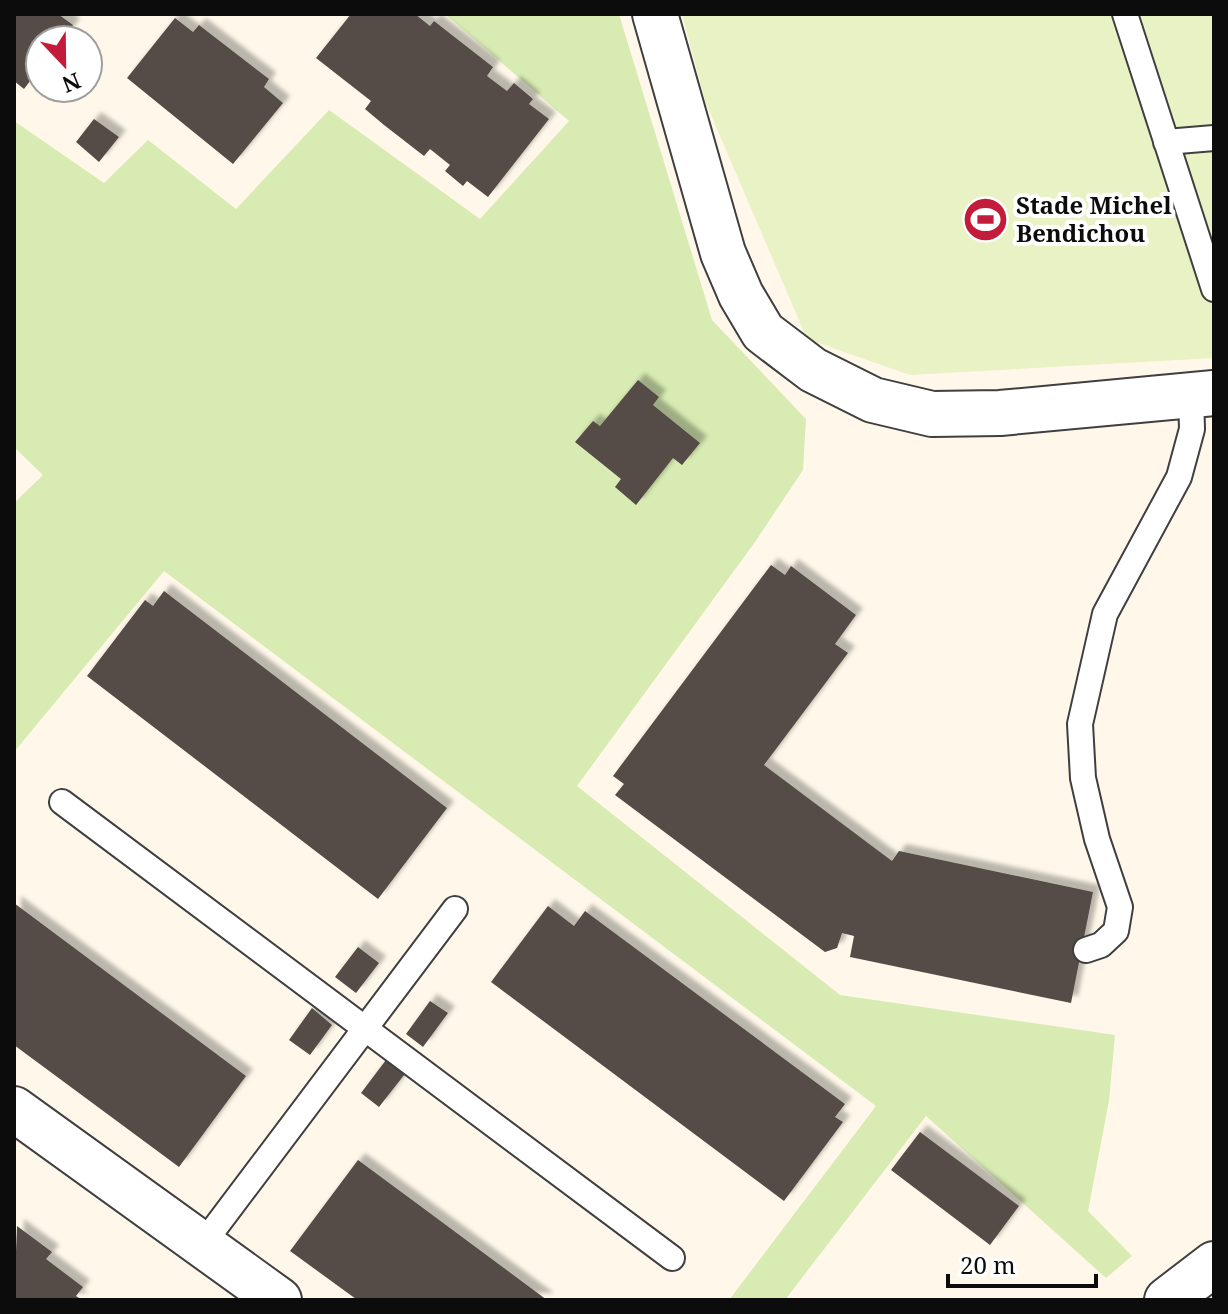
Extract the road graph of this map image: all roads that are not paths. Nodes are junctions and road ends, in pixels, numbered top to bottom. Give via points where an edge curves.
1 (655, 14) edge
2 (1125, 14) edge
3 (1214, 138) edge
4 (1166, 142) junction
5 (1214, 289) edge
6 (1203, 394) edge
7 (62, 802) dead end
8 (455, 909) dead end
9 (1086, 950) dead end
10 (365, 1028) junction
11 (14, 1109) edge
12 (202, 1245) junction
13 (672, 1258) dead end
14 (1214, 1264) edge
15 (279, 1300) edge
16 (1167, 1300) edge

1 - 6 street via 723,253 763,332 782,349 873,400 932,414 1000,413
2 - 4 lane
3 - 4 lane
4 - 5 lane
6 - 9 lane via 1179,477 1105,614 1080,724 1083,778 1120,907 1116,931
7 - 10 lane
8 - 10 lane
10 - 12 lane
10 - 13 lane
11 - 12 street
12 - 15 street
14 - 16 street

